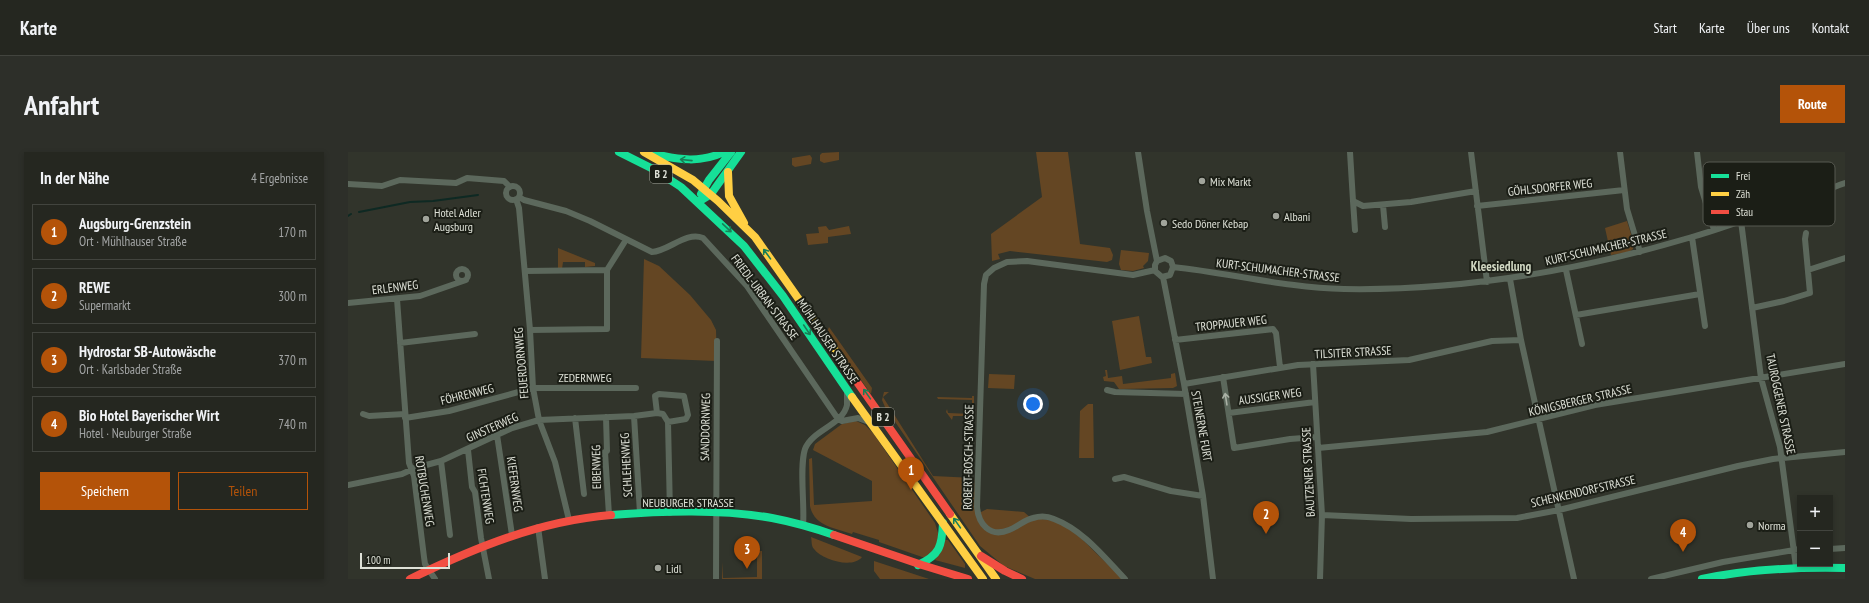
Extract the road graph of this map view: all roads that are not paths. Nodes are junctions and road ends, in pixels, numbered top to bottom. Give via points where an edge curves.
1 (619, 152) edge
2 (645, 152) edge
3 (724, 152) edge
4 (731, 152) edge
5 (741, 152) edge
6 (1138, 152) edge
7 (1350, 152) edge
8 (1471, 152) edge
9 (1620, 152) edge
10 (1697, 152) edge
11 (728, 172) junction
12 (1845, 183) edge
13 (348, 184) edge
14 (510, 187) junction
15 (1835, 187) edge
16 (704, 188) junction
17 (1624, 190) junction
18 (1476, 191) junction
19 (711, 194) junction
20 (1703, 194) edge
21 (518, 198) junction
22 (1353, 201) junction
23 (698, 202) junction
24 (1384, 205) junction
25 (1477, 206) junction
26 (1713, 226) edge
27 (1726, 226) edge
28 (1742, 226) edge
29 (1385, 227) dead end
30 (747, 229) junction
31 (1355, 230) dead end
32 (1714, 230) junction
33 (1806, 233) dead end
34 (1692, 237) junction
35 (624, 243) dead end
36 (1640, 252) junction
37 (1845, 258) edge
38 (1157, 261) junction
39 (1173, 267) junction
40 (607, 270) junction
41 (1155, 270) junction
42 (1566, 270) junction
43 (1808, 270) junction
44 (525, 271) junction
45 (1163, 277) junction
46 (1510, 279) junction
47 (466, 280) dead end
48 (1487, 282) junction
49 (1700, 294) junction
50 (396, 299) junction
51 (348, 303) edge
52 (1752, 308) junction
53 (1576, 315) junction
54 (1705, 326) dead end
55 (530, 330) junction
56 (475, 334) dead end
57 (1175, 340) junction
58 (1522, 340) junction
59 (717, 341) dead end
60 (400, 342) junction
61 (1582, 344) dead end
62 (1313, 364) junction
63 (1845, 364) edge
64 (1280, 367) junction
65 (1223, 377) junction
66 (1761, 378) junction
67 (1184, 384) junction
68 (533, 388) junction
69 (636, 388) dead end
70 (847, 390) junction
71 (1107, 390) dead end
72 (1186, 394) junction
73 (1315, 402) junction
74 (657, 413) junction
75 (1229, 413) junction
76 (363, 414) dead end
77 (405, 416) junction
78 (634, 416) junction
79 (606, 417) junction
80 (575, 418) junction
81 (838, 419) junction
82 (539, 420) junction
83 (1539, 420) junction
84 (668, 422) junction
85 (870, 422) junction
86 (496, 435) junction
87 (1317, 437) junction
88 (1318, 448) junction
89 (468, 450) junction
90 (1845, 452) edge
91 (1782, 459) junction
92 (442, 461) junction
93 (411, 470) junction
94 (1115, 479) dead end
95 (348, 485) edge
96 (584, 494) dead end
97 (1203, 496) junction
98 (1559, 510) junction
99 (640, 513) junction
100 (670, 513) junction
101 (715, 513) junction
102 (609, 515) junction
103 (1322, 515) junction
104 (569, 520) junction
105 (943, 522) junction
106 (803, 526) junction
107 (538, 527) junction
108 (450, 535) dead end
109 (512, 536) junction
110 (482, 546) junction
111 (1845, 548) edge
112 (1833, 549) edge
113 (1797, 550) edge
114 (980, 555) junction
115 (918, 565) junction
116 (1796, 567) junction
117 (1845, 568) edge
118 (429, 570) junction
119 (410, 579) edge
120 (435, 579) edge
121 (489, 579) edge
122 (545, 579) edge
123 (716, 579) edge
124 (968, 579) edge
125 (983, 579) edge
126 (996, 579) edge
127 (1022, 579) edge
128 (1125, 579) edge
129 (1213, 579) edge
130 (1320, 579) edge
131 (1574, 579) edge
132 (1651, 579) edge
133 (1702, 579) edge

1 - 23 main road, MÜHLHAUSER STRASSE / B 2 via 662,174
3 -> 2 main road via 696,161
2 - 16 main road, MÜHLHAUSER STRASSE / B 2
4 - 16 main road
5 - 11 main road
6 - 38 street
7 - 22 street
8 - 18 street
9 - 17 street
10 - 20 street
11 - 19 main road
11 - 30 main road via 729,196
12 - 15 street, KURT-SCHUMACHER-STRASSE
13 - 14 street via 382,186 400,180 456,183 467,178 504,181
14 - 21 street via 515,186 518,189
14 - 21 street via 506,190 506,196 511,200
16 - 19 main road, MÜHLHAUSER STRASSE / B 2
16 - 23 main road
17 - 25 street, GÖHLSDORFER WEG
17 - 36 street
18 - 24 street
18 - 25 street
19 - 23 main road
19 - 30 main road, MÜHLHAUSER STRASSE / B 2
21 - 44 street, FEUERDORNWEG
21 - 81 street, FRIEDL-URBAN-STRASSE via 566,211 652,252 660,251 690,237 703,238 747,286
22 - 24 street via 1363,206
22 - 31 street
23 -> 70 main road, MÜHLHAUSER STRASSE / B 2 via 731,232 760,266
24 - 29 street
25 - 48 street
26 - 32 street
27 - 32 street, KURT-SCHUMACHER-STRASSE
28 - 52 street, TAUROGGENER STRASSE
114 -> 30 main road, MÜHLHAUSER STRASSE / B 2
32 - 34 street, KURT-SCHUMACHER-STRASSE
33 - 43 street
34 - 36 street, KURT-SCHUMACHER-STRASSE
34 - 49 street
35 - 40 street
36 - 42 street, KURT-SCHUMACHER-STRASSE
37 - 43 street
38 - 39 street via 1162,258 1168,259
38 - 41 street
39 - 45 street via 1170,275
39 - 48 street, KURT-SCHUMACHER-STRASSE via 1291,285 1344,289 1408,288
40 - 44 street
40 - 55 street via 607,329
41 - 45 street
41 - 128 street, ROBERT-BOSCH-STRASSE via 1133,275 1027,261 1006,262 986,275 984,284 977,500 979,519 987,530 1000,533 1032,518 1044,516 1067,524 1084,537
42 - 46 street, KURT-SCHUMACHER-STRASSE
42 - 53 street
43 - 52 street via 1810,293
44 - 55 street, FEUERDORNWEG
45 - 57 street, STEINERNE FURT
46 - 48 street, KURT-SCHUMACHER-STRASSE
46 - 58 street
47 - 50 street, ERLENWEG via 420,296
49 - 53 street
49 - 54 street
50 - 51 street, ERLENWEG
50 - 60 street, ROTBUCHENWEG
52 - 66 street, TAUROGGENER STRASSE
53 - 61 street
55 - 68 street, FEUERDORNWEG
56 - 60 street
57 - 64 street, TROPPAUER WEG via 1273,329 1276,333
57 - 67 street, STEINERNE FURT
58 - 62 street, TILSITER STRASSE via 1492,341 1409,360
58 - 83 street
59 - 101 street, SANDDORNWEG
60 - 77 street, ROTBUCHENWEG
62 - 64 street, TILSITER STRASSE
62 - 73 street, BAUTZENER STRASSE
63 - 66 street, KÖNIGSBERGER STRASSE
64 - 65 street, TILSITER STRASSE
65 - 67 street, TILSITER STRASSE
75 -> 65 street
66 - 83 street, KÖNIGSBERGER STRASSE via 1595,406
66 - 91 street, TAUROGGENER STRASSE
67 - 72 street, STEINERNE FURT
68 - 69 street, ZEDERNWEG
68 - 77 street, FÖHRENWEG via 449,410
68 - 82 street, FEUERDORNWEG
70 - 81 street via 847,405
70 - 85 main road, MÜHLHAUSER STRASSE / B 2
71 - 72 street
72 - 97 street, STEINERNE FURT
73 - 75 street, AUSSIGER WEG
73 - 87 street, BAUTZENER STRASSE
74 - 78 street, GINSTERWEG
74 - 84 street via 663,414
74 - 84 street via 655,396 684,396 688,415 686,419
75 - 87 street via 1234,448
76 - 77 street
77 - 93 street, ROTBUCHENWEG
78 - 79 street, GINSTERWEG
78 - 99 street, SCHLEHENWEG
79 - 80 street, GINSTERWEG
79 - 102 street, EIBENWEG via 605,452
80 - 82 street, GINSTERWEG
80 - 96 street
81 - 85 street via 842,421 858,418
81 - 106 street via 816,436 805,450
82 - 86 street, GINSTERWEG
82 - 104 street, FEUERDORNWEG via 555,462
83 - 88 street, KÖNIGSBERGER STRASSE via 1487,432
83 - 98 street
84 - 100 street
85 - 105 main road, MÜHLHAUSER STRASSE / B 2
86 - 89 street, GINSTERWEG
86 - 109 street, KIEFERNWEG
87 - 88 street, BAUTZENER STRASSE
88 - 103 street, BAUTZENER STRASSE
89 - 92 street, GINSTERWEG
89 - 110 street, FICHTENWEG
90 - 91 street, SCHENKENDORFSTRASSE
91 - 98 street, SCHENKENDORFSTRASSE via 1738,466
91 - 113 street, TAUROGGENER STRASSE
92 - 93 street, GINSTERWEG
92 - 108 street
93 - 95 street, GINSTERWEG
93 - 118 street, ROTBUCHENWEG via 414,476 425,564
94 - 97 street via 1124,477 1171,491
97 - 129 street, STEINERNE FURT
98 - 103 street, SCHENKENDORFSTRASSE via 1498,519
98 - 131 street
99 - 100 main road, NEUBURGER STRASSE
99 - 102 main road, NEUBURGER STRASSE
100 - 101 main road, NEUBURGER STRASSE
101 - 106 main road, NEUBURGER STRASSE via 755,516
101 - 123 street, SANDDORNWEG
102 - 104 main road, NEUBURGER STRASSE
103 - 130 street, BAUTZENER STRASSE
104 - 107 main road, NEUBURGER STRASSE
105 - 115 main road via 943,538 937,554
105 - 125 main road, MÜHLHAUSER STRASSE / B 2
106 - 115 main road, NEUBURGER STRASSE
107 - 109 main road, NEUBURGER STRASSE
107 - 122 street
109 - 110 main road, NEUBURGER STRASSE
110 - 118 main road, NEUBURGER STRASSE
110 - 121 street, FICHTENWEG
111 - 112 street
113 - 116 street, TAUROGGENER STRASSE
113 - 132 street via 1723,562
114 - 126 main road, MÜHLHAUSER STRASSE / B 2
114 - 127 main road
115 - 124 main road, NEUBURGER STRASSE
116 - 117 main road
116 - 133 main road via 1752,570
118 - 119 main road, NEUBURGER STRASSE
118 - 120 street, ROTBUCHENWEG

